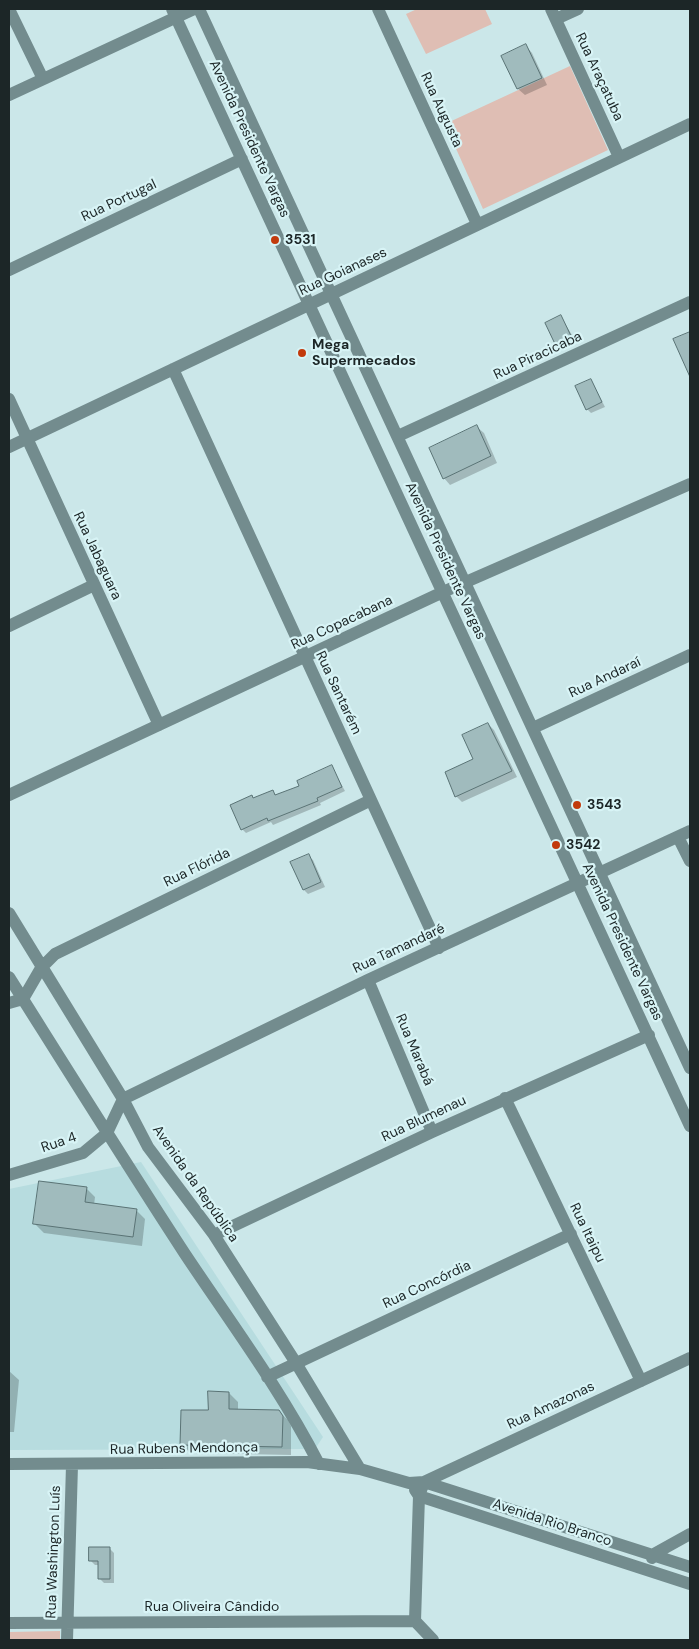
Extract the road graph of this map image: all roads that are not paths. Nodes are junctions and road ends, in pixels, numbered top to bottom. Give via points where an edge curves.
1 (9, 9) edge
2 (194, 9) edge
3 (199, 9) edge
4 (378, 9) edge
5 (578, 9) edge
6 (174, 13) edge
7 (554, 14) edge
8 (43, 79) junction
9 (9, 95) edge
10 (690, 124) edge
11 (619, 157) junction
12 (242, 159) junction
13 (478, 224) junction
14 (9, 270) edge
15 (332, 294) junction
16 (690, 302) edge
17 (309, 304) junction
18 (173, 369) junction
19 (9, 399) edge
20 (398, 436) junction
21 (27, 438) junction
22 (9, 447) edge
23 (690, 484) edge
24 (465, 582) junction
25 (94, 585) junction
26 (443, 592) junction
27 (9, 626) edge
28 (690, 654) edge
29 (305, 656) junction
30 (159, 725) junction
31 (533, 728) junction
32 (9, 795) edge
33 (371, 800) junction
34 (684, 834) edge
35 (690, 861) edge
36 (600, 873) junction
37 (578, 883) junction
38 (9, 913) edge
39 (438, 948) junction
40 (41, 968) junction
41 (9, 977) edge
42 (368, 980) junction
43 (22, 999) junction
44 (9, 1003) edge
45 (649, 1035) junction
46 (690, 1068) edge
47 (505, 1098) junction
48 (123, 1099) junction
49 (690, 1126) edge
50 (432, 1132) junction
51 (107, 1133) junction
52 (9, 1175) edge
53 (572, 1234) junction
54 (214, 1235) junction
55 (690, 1358) edge
56 (296, 1362) junction
57 (267, 1377) junction
58 (641, 1381) junction
59 (9, 1464) edge
60 (319, 1464) junction
61 (72, 1465) junction
62 (360, 1469) junction
63 (424, 1482) junction
64 (410, 1483) junction
65 (419, 1496) junction
66 (690, 1534) edge
67 (654, 1554) junction
68 (690, 1567) edge
69 (645, 1569) junction
70 (690, 1584) edge
71 (416, 1621) junction
72 (9, 1623) edge
73 (67, 1623) junction
74 (67, 1640) edge
75 (433, 1640) edge

1 - 8 street
2 - 6 street
3 - 15 street, Avenida Presidente Vargas
4 - 13 street, Rua Augusta
5 - 7 street
6 - 8 street
6 - 12 street, Avenida Presidente Vargas
7 - 11 street, Rua Araçatuba
8 - 9 street
10 - 11 street, Rua Goianases
11 - 13 street, Rua Goianases
12 - 14 street, Rua Portugal
12 - 17 street, Avenida Presidente Vargas
13 - 15 street, Rua Goianases
15 - 17 street, Rua Goianases
15 - 20 street, Avenida Presidente Vargas
16 - 20 street, Rua Piracicaba
17 - 18 street, Rua Goianases
17 - 26 street, Avenida Presidente Vargas
18 - 21 street, Rua Goianases
18 - 29 street, Rua Santarém
19 - 21 street, Rua Jabaguara
20 - 24 street, Avenida Presidente Vargas
21 - 22 street, Rua Goianases
21 - 25 street, Rua Jabaguara
23 - 24 street, Rua Copacabana
24 - 26 street, Rua Copacabana
24 - 31 street, Avenida Presidente Vargas
25 - 27 street
25 - 30 street, Rua Jabaguara
26 - 29 street, Rua Copacabana
26 - 37 street, Avenida Presidente Vargas
28 - 31 street, Rua Andaraí
29 - 30 street, Rua Copacabana
29 - 33 street, Rua Santarém
30 - 32 street, Rua Copacabana
31 - 36 street, Avenida Presidente Vargas
33 - 39 street, Rua Santarém
33 - 40 street, Rua Flórida via 55,954
34 - 35 street
34 - 36 street, Rua Tamandaré
36 - 37 street, Rua Tamandaré
36 - 46 street, Avenida Presidente Vargas
37 - 39 street, Rua Tamandaré
37 - 45 street, Avenida Presidente Vargas
38 - 40 street, Avenida da República
39 - 42 street, Rua Tamandaré
40 - 43 street, Rua Flórida
40 - 48 street, Avenida da República
41 - 43 street
42 - 48 street, Rua Tamandaré
42 - 50 street, Rua Marabá
43 - 44 street
43 - 51 street
45 - 47 street, Rua Blumenau
45 - 49 street, Avenida Presidente Vargas
47 - 50 street, Rua Blumenau
47 - 53 street, Rua Itaipu
48 - 51 street, Rua 4
48 - 54 street, Avenida da República via 148,1146
50 - 54 street, Rua Blumenau
51 - 52 street, Rua 4 via 83,1153
51 - 57 street
53 - 56 street, Rua Concórdia
53 - 58 street, Rua Itaipu
54 - 56 street, Avenida da República
55 - 58 street, Rua Amazonas
56 - 57 street, Rua Concórdia
56 - 62 street, Avenida da República
57 - 60 street
58 - 63 street, Rua Amazonas
59 - 61 street, Rua Rubens Mendonça
60 - 61 street, Rua Rubens Mendonça
60 - 62 street, Rua Rubens Mendonça
61 - 73 street, Rua Washington Luís
62 - 64 street, Avenida Rio Branco
63 - 64 street, Avenida Rio Branco
63 - 65 street
63 - 67 street, Avenida Rio Branco
64 - 65 street
65 - 69 street, Avenida Rio Branco
65 - 71 street
66 - 67 street
67 - 68 street, Avenida Rio Branco
67 - 69 street
69 - 70 street, Avenida Rio Branco
71 - 73 street, Rua Oliveira Cândido
71 - 75 street
72 - 73 street, Rua Oliveira Cândido
73 - 74 street, Rua Washington Luís

